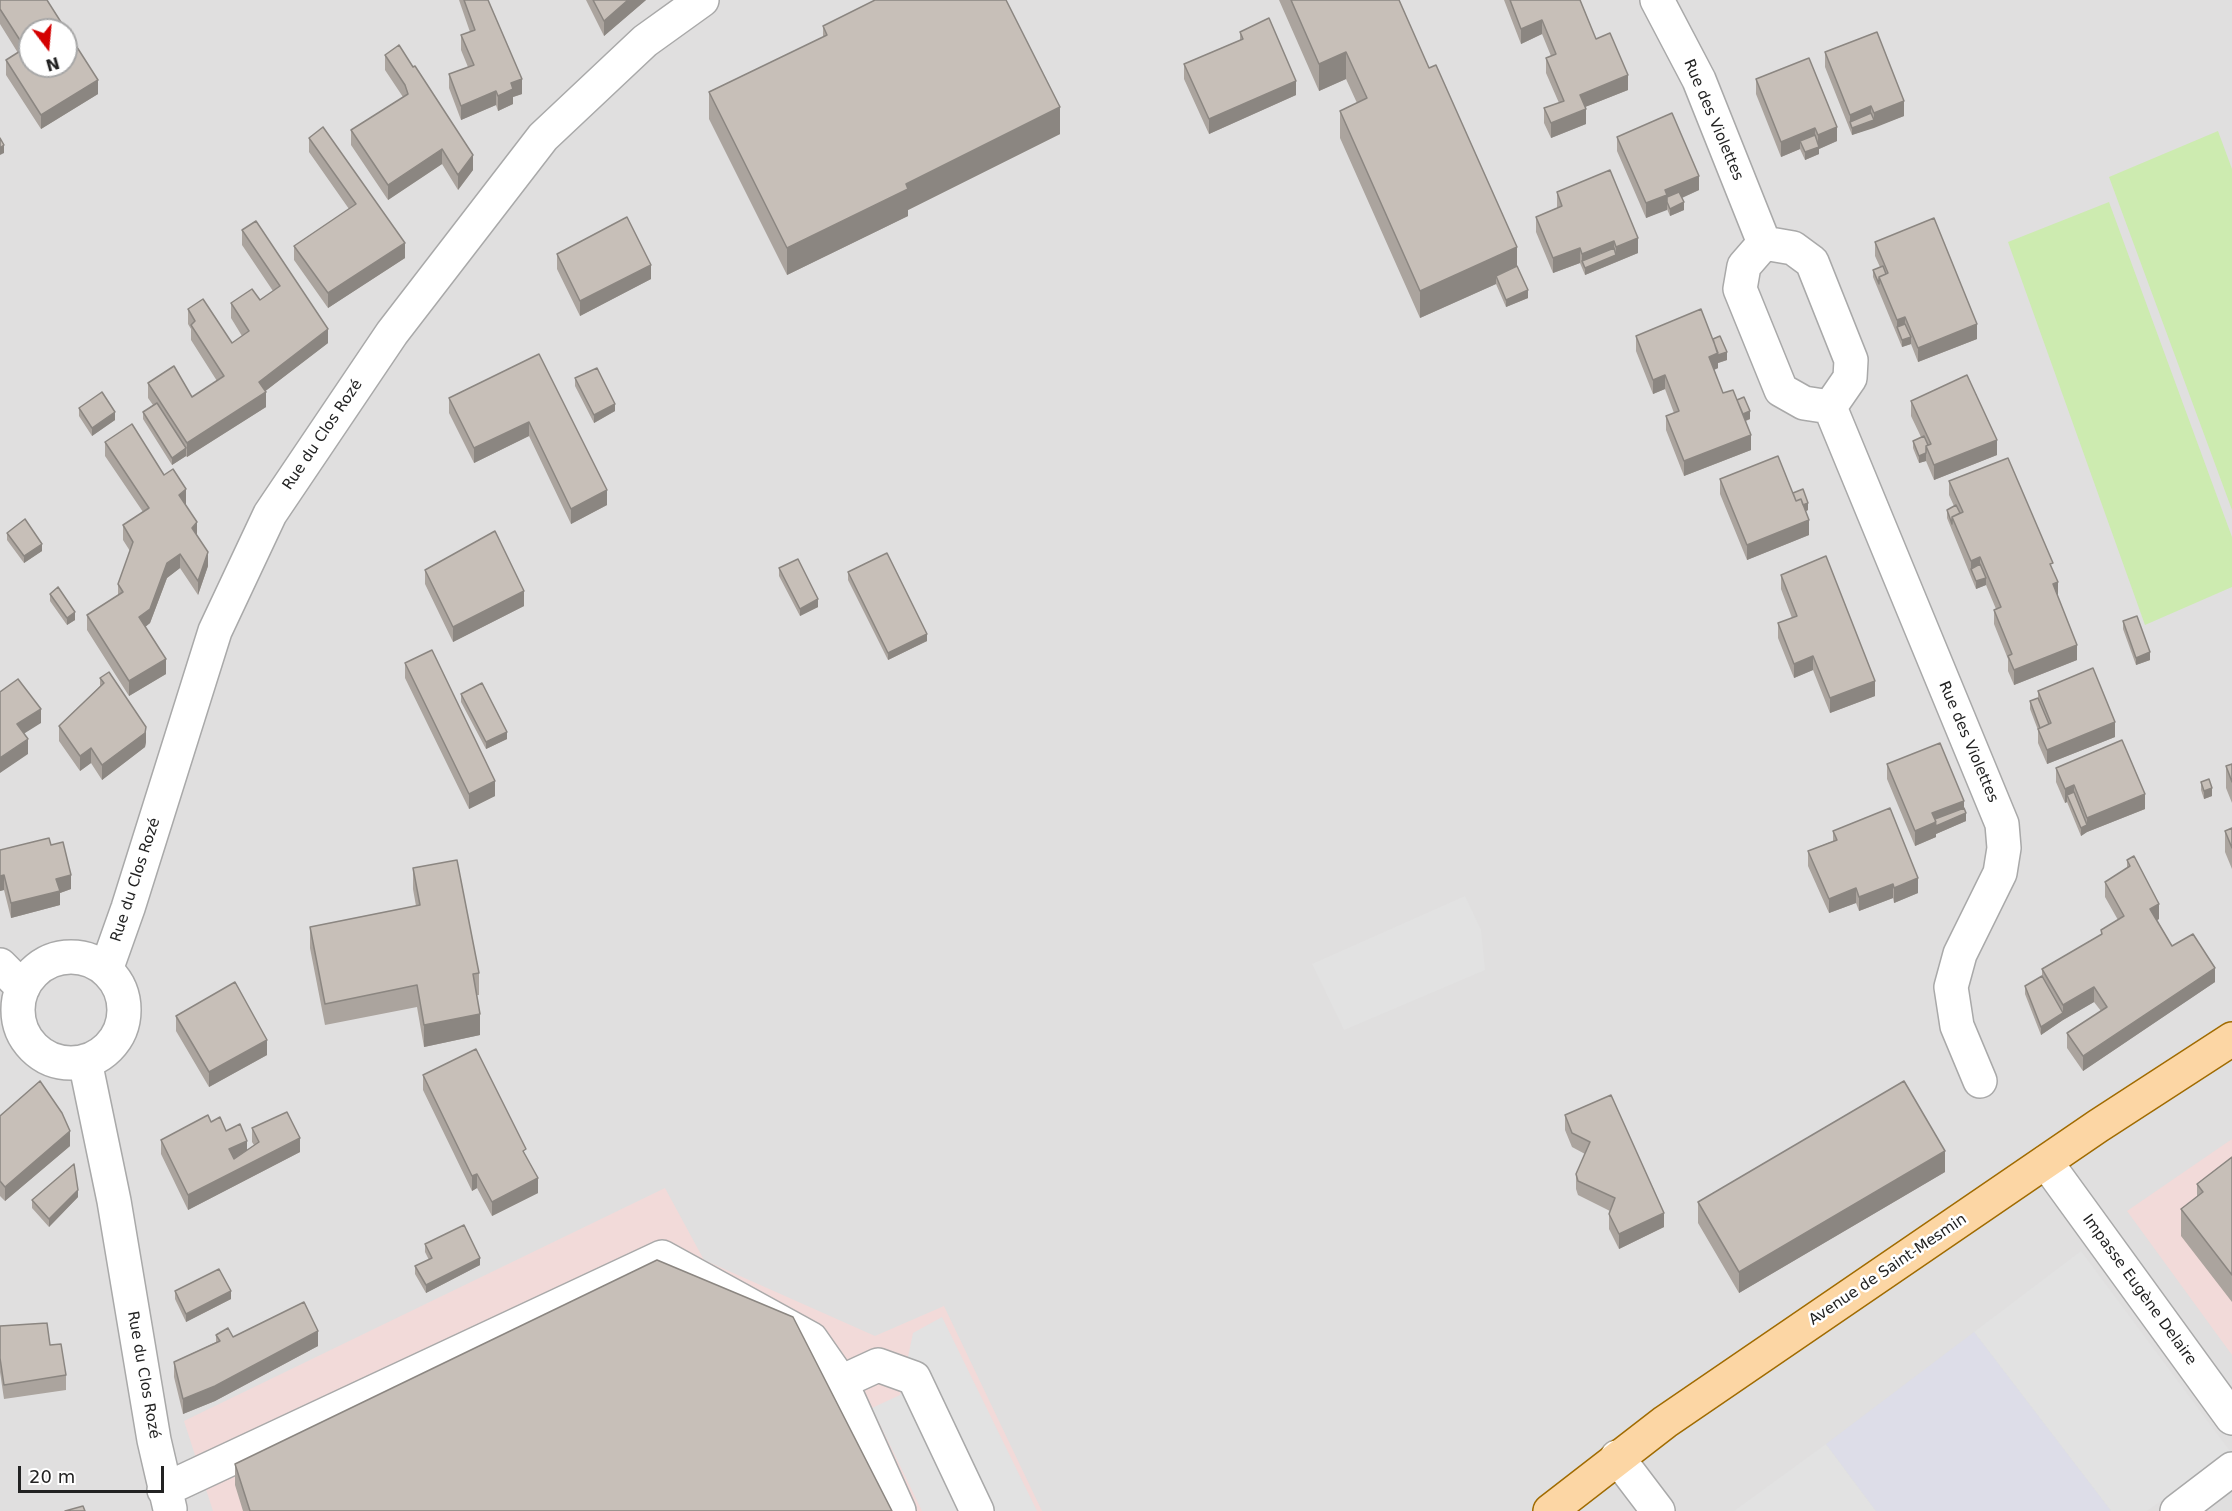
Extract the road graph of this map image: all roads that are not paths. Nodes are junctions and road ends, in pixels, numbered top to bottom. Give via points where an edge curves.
1 (702, 0) edge
2 (1657, 0) edge
3 (1764, 243) junction
4 (1830, 407) junction
5 (0, 965) edge
6 (106, 970) junction
7 (23, 988) junction
8 (2232, 1039) edge
9 (85, 1061) junction
10 (1980, 1081) dead end
11 (2046, 1162) junction
12 (841, 1382) junction
13 (2232, 1418) edge
14 (1617, 1457) junction
15 (2232, 1469) edge
16 (167, 1501) edge
17 (899, 1511) edge
18 (977, 1511) edge
19 (1550, 1511) edge
20 (1658, 1511) edge
21 (2177, 1511) edge

1 - 6 street, Rue du Clos Rozé via 645,41 543,137 392,333 270,514 215,631
2 - 3 street, Rue des Violettes via 1699,80
3 - 4 street via 1793,248 1812,262 1851,360 1850,378
3 - 4 street via 1744,266 1740,289 1781,390 1804,403
4 - 10 street, Rue des Violettes via 2002,824 2000,873 1960,954 1952,987 1958,1026
5 - 7 street
6 - 7 street via 79,957 61,957 32,973
6 - 9 street via 123,999 123,1018 116,1037 103,1052
7 - 9 street via 18,1010 21,1029 31,1045 47,1058
8 - 11 main road, Avenue de Saint-Mesmin
9 - 16 street, Rue du Clos Rozé
11 - 13 street, Impasse Eugène Delaire
11 - 14 main road, Avenue de Saint-Mesmin
12 - 16 street via 811,1339 662,1257
12 - 17 street
12 - 18 street via 878,1365 914,1377
14 - 19 main road, Avenue de Saint-Mesmin
14 - 20 street
15 - 21 street

